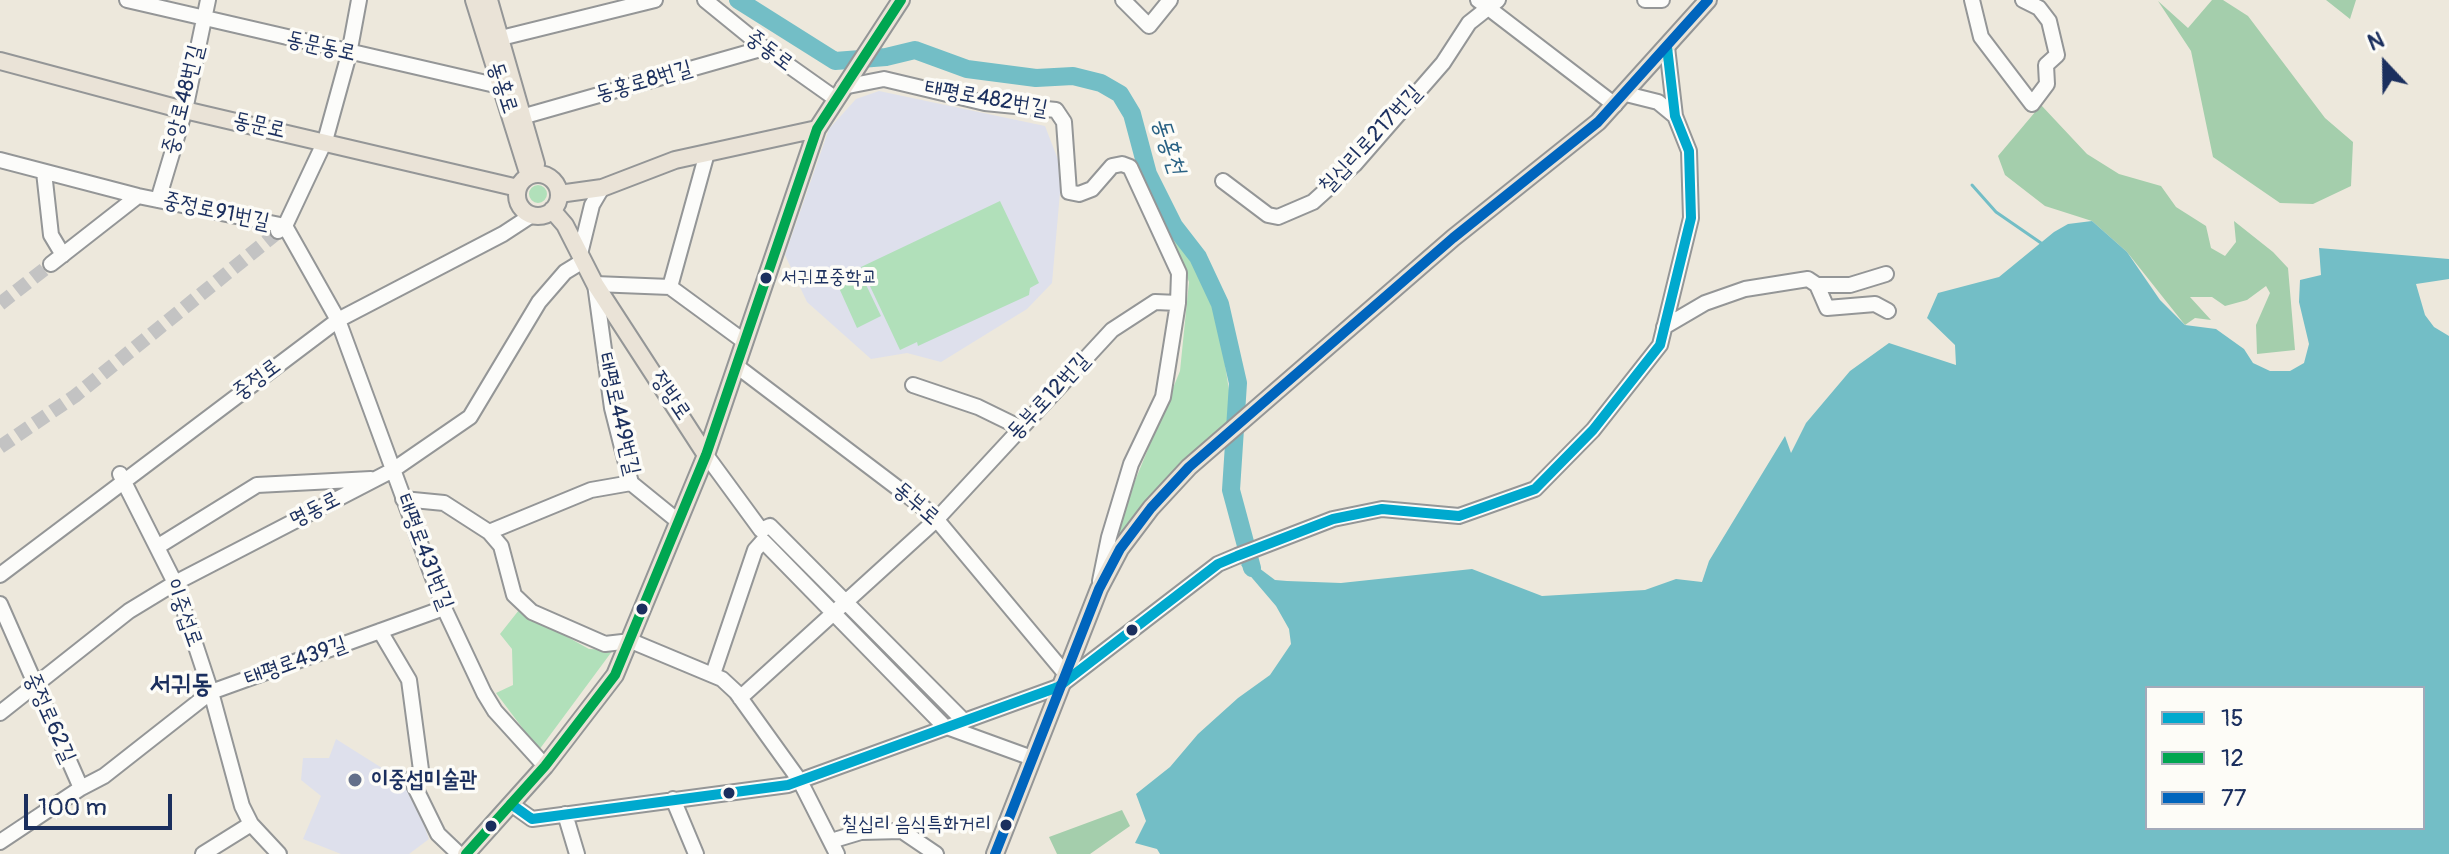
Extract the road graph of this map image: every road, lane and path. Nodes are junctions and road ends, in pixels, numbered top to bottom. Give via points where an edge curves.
1 (127, 0) edge
2 (208, 0) edge
3 (359, 0) edge
4 (474, 0) edge
5 (489, 0) edge
6 (655, 0) edge
7 (705, 0) edge
8 (901, 0) edge
9 (1123, 0) edge
10 (1170, 0) edge
11 (1645, 0) edge
12 (1662, 0) edge
13 (1972, 0) edge
14 (2023, 0) edge
15 (1705, 1) edge
16 (1488, 3) edge
17 (204, 19) junction
18 (501, 38) junction
19 (1667, 47) junction
20 (764, 48) junction
21 (349, 54) junction
22 (0, 61) edge
23 (509, 88) junction
24 (842, 90) junction
25 (1621, 99) junction
26 (185, 110) junction
27 (525, 116) junction
28 (1675, 116) junction
29 (817, 129) junction
30 (325, 141) junction
31 (707, 153) junction
32 (0, 160) edge
33 (44, 172) junction
34 (529, 179) junction
35 (1223, 181) dead end
36 (602, 188) junction
37 (138, 196) junction
38 (158, 200) junction
39 (556, 202) junction
40 (532, 215) junction
41 (281, 229) junction
42 (581, 258) junction
43 (1886, 274) dead end
44 (595, 284) junction
45 (1817, 285) junction
46 (670, 287) junction
47 (1178, 303) junction
48 (1888, 311) dead end
49 (338, 320) junction
50 (1664, 327) junction
51 (745, 342) junction
52 (738, 367) junction
53 (913, 385) dead end
54 (1021, 428) junction
55 (706, 455) junction
56 (393, 470) junction
57 (121, 475) junction
58 (376, 479) junction
59 (631, 483) junction
60 (403, 499) junction
61 (937, 519) junction
62 (679, 522) junction
63 (489, 532) junction
64 (762, 536) junction
65 (157, 547) junction
66 (0, 575) edge
67 (175, 583) junction
68 (1099, 589) junction
69 (0, 604) edge
70 (838, 607) junction
71 (444, 608) junction
72 (380, 631) junction
73 (631, 641) junction
74 (713, 674) junction
75 (1061, 680) junction
76 (35, 688) junction
77 (211, 692) junction
78 (740, 698) junction
79 (0, 713) edge
80 (962, 719) junction
81 (944, 726) junction
82 (1032, 758) junction
83 (545, 766) junction
84 (800, 781) junction
85 (81, 788) junction
86 (673, 799) junction
87 (511, 804) junction
88 (565, 814) junction
89 (251, 824) junction
90 (0, 842) edge
91 (834, 847) edge
92 (203, 854) edge
93 (279, 854) edge
94 (459, 854) edge
95 (466, 854) edge
96 (577, 854) edge
97 (696, 854) edge
98 (936, 854) edge
99 (995, 854) edge

1 - 17 street, 동문동로
2 - 17 street, 중앙로48번길
3 - 21 street
4 - 23 main road, 동홍로
5 - 18 main road, 동홍로
6 - 18 street
7 - 20 street, 중동로
8 - 24 main road
9 - 10 street via 1149,26
11 - 12 street
13 - 14 street via 1981,37 2032,104 2047,84 2046,65 2057,55 2049,21
15 - 19 main road
16 - 25 street
16 - 35 street, 칠십리로217번길 via 1365,153 1313,202 1278,217 1268,215
17 - 21 street, 동문동로
17 - 26 street, 중앙로48번길
18 - 23 main road, 동홍로
19 - 25 main road
19 - 28 street
20 - 24 street, 중동로
20 - 27 street, 동홍로8번길
21 - 23 street, 동문동로
21 - 30 street
22 - 26 main road, 동문로
23 - 27 main road, 동홍로
23 - 34 main road, 동홍로
24 - 29 main road
24 - 47 street, 태평로482번길 via 884,79 985,103 1056,110 1064,122 1069,192 1092,189 1112,166 1130,167 1179,273
25 - 28 street via 1658,102
25 - 68 main road via 1216,443 1151,508
26 - 30 main road, 동문로
26 - 38 street, 중앙로48번길
27 - 34 main road, 동홍로
28 - 50 street via 1689,151 1691,218
29 - 31 main road
29 - 51 main road
30 - 34 main road, 동문로
30 - 41 street
31 - 36 main road
31 - 46 street
32 - 33 street, 중정로91번길
33 - 37 street, 중정로91번길
33 - 37 street via 57,260
34 - 39 main road, 정방로 via 554,181
34 - 40 main road via 519,203
36 - 39 main road
36 - 42 street via 592,205
37 - 38 street, 중정로91번길
38 - 41 street, 중정로91번길
39 - 40 main road
39 - 42 main road, 정방로
40 - 49 street, 중정로
41 - 49 street, 중정로91번길
42 - 44 main road, 정방로
42 - 56 street, 명동로 via 539,302 470,417
43 - 45 street via 1850,285
44 - 46 street
44 - 55 main road, 정방로
44 - 59 street, 태평로449번길 via 612,408
45 - 48 street via 1827,308 1875,304
45 - 50 street via 1808,279 1745,289 1705,303
46 - 51 street
47 - 54 street, 동부로12번길 via 1155,302 1112,330
47 - 68 street, 태평로482번길 via 1163,397 1131,464
49 - 56 street, 태평로431번길
49 - 57 street, 중정로
50 - 75 street via 1660,345 1612,406 1535,489 1459,516 1382,509 1333,519 1237,556 1218,564
51 - 52 main road
52 - 55 main road
52 - 61 street, 동부로
53 - 54 street
54 - 61 street, 동부로12번길
55 - 62 main road
55 - 64 street, 정방로
56 - 58 street, 명동로
56 - 60 street, 태평로431번길
57 - 65 street, 이중섭로
57 - 66 street, 중정로
58 - 65 street via 257,485
58 - 67 street, 명동로
59 - 62 street, 태평로449번길
59 - 63 street via 591,490
60 - 63 street via 444,503
60 - 71 street, 태평로431번길
61 - 70 street
61 - 75 street, 동부로
62 - 73 main road
63 - 73 street via 501,546 520,604 605,644
64 - 70 street, 정방로
64 - 74 street
65 - 67 street, 이중섭로
67 - 76 street, 명동로 via 129,611
67 - 77 street, 이중섭로
68 - 75 main road
69 - 76 street, 중정로62길
70 - 78 street
70 - 80 street, 정방로
70 - 81 street, 정방로
71 - 72 street, 태평로439길
71 - 83 street, 태평로431번길 via 495,711
72 - 77 street, 태평로439길
72 - 94 street via 409,680 421,770 411,779 438,834
73 - 74 street
73 - 83 main road via 615,675
74 - 78 street
75 - 80 street
75 - 82 main road
76 - 79 street, 명동로
76 - 85 street, 중정로62길
77 - 85 street, 태평로439길 via 104,776
77 - 89 street, 이중섭로 via 235,788
78 - 84 street
80 - 81 street
81 - 82 street
81 - 84 street
82 - 99 main road
83 - 87 main road
84 - 86 street
84 - 91 street
85 - 90 street, 태평로439길
86 - 88 street
86 - 97 street
87 - 88 street via 532,819
87 - 95 main road
88 - 96 street
89 - 92 street
89 - 93 street, 이중섭로
91 - 98 street via 861,832 902,831

